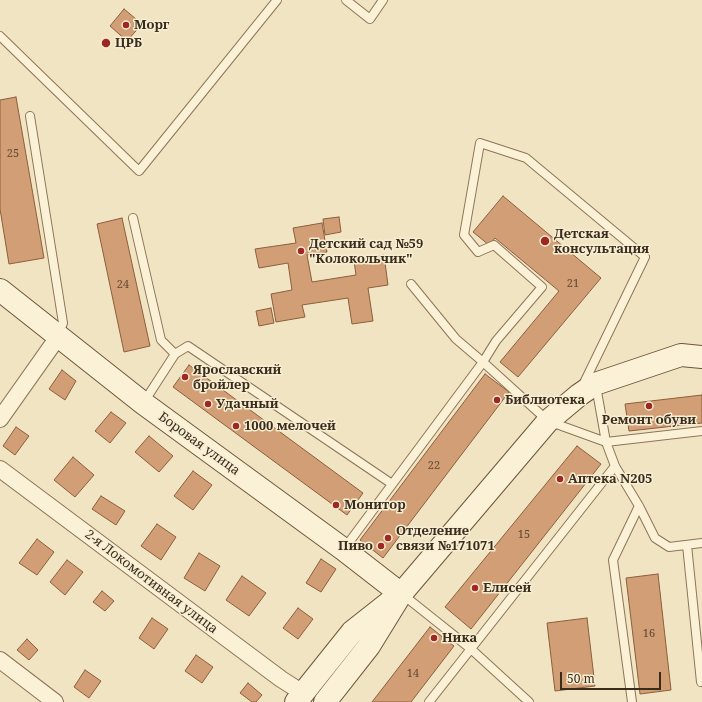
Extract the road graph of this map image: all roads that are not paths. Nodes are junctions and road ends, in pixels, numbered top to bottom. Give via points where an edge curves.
1 (277, 0) edge
2 (346, 0) edge
3 (383, 0) edge
4 (0, 36) edge
5 (30, 116) dead end
6 (133, 218) dead end
7 (411, 284) dead end
8 (0, 290) edge
9 (58, 337) junction
10 (175, 354) junction
11 (702, 357) edge
12 (483, 362) junction
13 (587, 389) junction
14 (143, 403) junction
15 (0, 420) edge
16 (548, 421) junction
17 (702, 431) edge
18 (606, 442) junction
19 (615, 466) junction
20 (0, 469) edge
21 (392, 484) junction
22 (639, 506) junction
23 (702, 543) edge
24 (686, 545) junction
25 (343, 549) junction
26 (401, 594) junction
27 (470, 649) junction
28 (0, 660) edge
29 (701, 682) edge
30 (300, 697) edge
31 (55, 702) edge
32 (324, 702) edge
33 (428, 702) edge
34 (530, 702) edge
35 (632, 702) edge

1 - 4 lane via 139,171
2 - 3 lane via 370,19
5 - 9 lane via 63,323
6 - 10 lane via 161,340
7 - 12 lane via 456,339
8 - 9 main road, Боровая улица
9 - 14 main road, Боровая улица
9 - 15 street
10 - 14 lane
10 - 21 lane via 188,346
11 - 13 main road via 681,355
12 - 13 lane via 496,341 542,287 494,246 478,252 464,235 480,143 526,158 645,257
12 - 16 lane
12 - 21 lane
13 - 16 main road
13 - 18 lane
14 - 25 main road, Боровая улица
16 - 18 lane
16 - 26 main road
17 - 18 lane
18 - 19 lane
19 - 22 lane
19 - 27 lane
20 - 30 street, 2-я Локомотивная улица via 281,679
21 - 25 lane
22 - 24 lane via 654,538 669,547
22 - 35 lane via 613,560
23 - 24 lane
24 - 29 lane
25 - 26 main road, Боровая улица
26 - 27 lane
26 - 30 main road via 352,632
26 - 32 main road via 369,646
27 - 33 lane
27 - 34 lane
28 - 31 street

